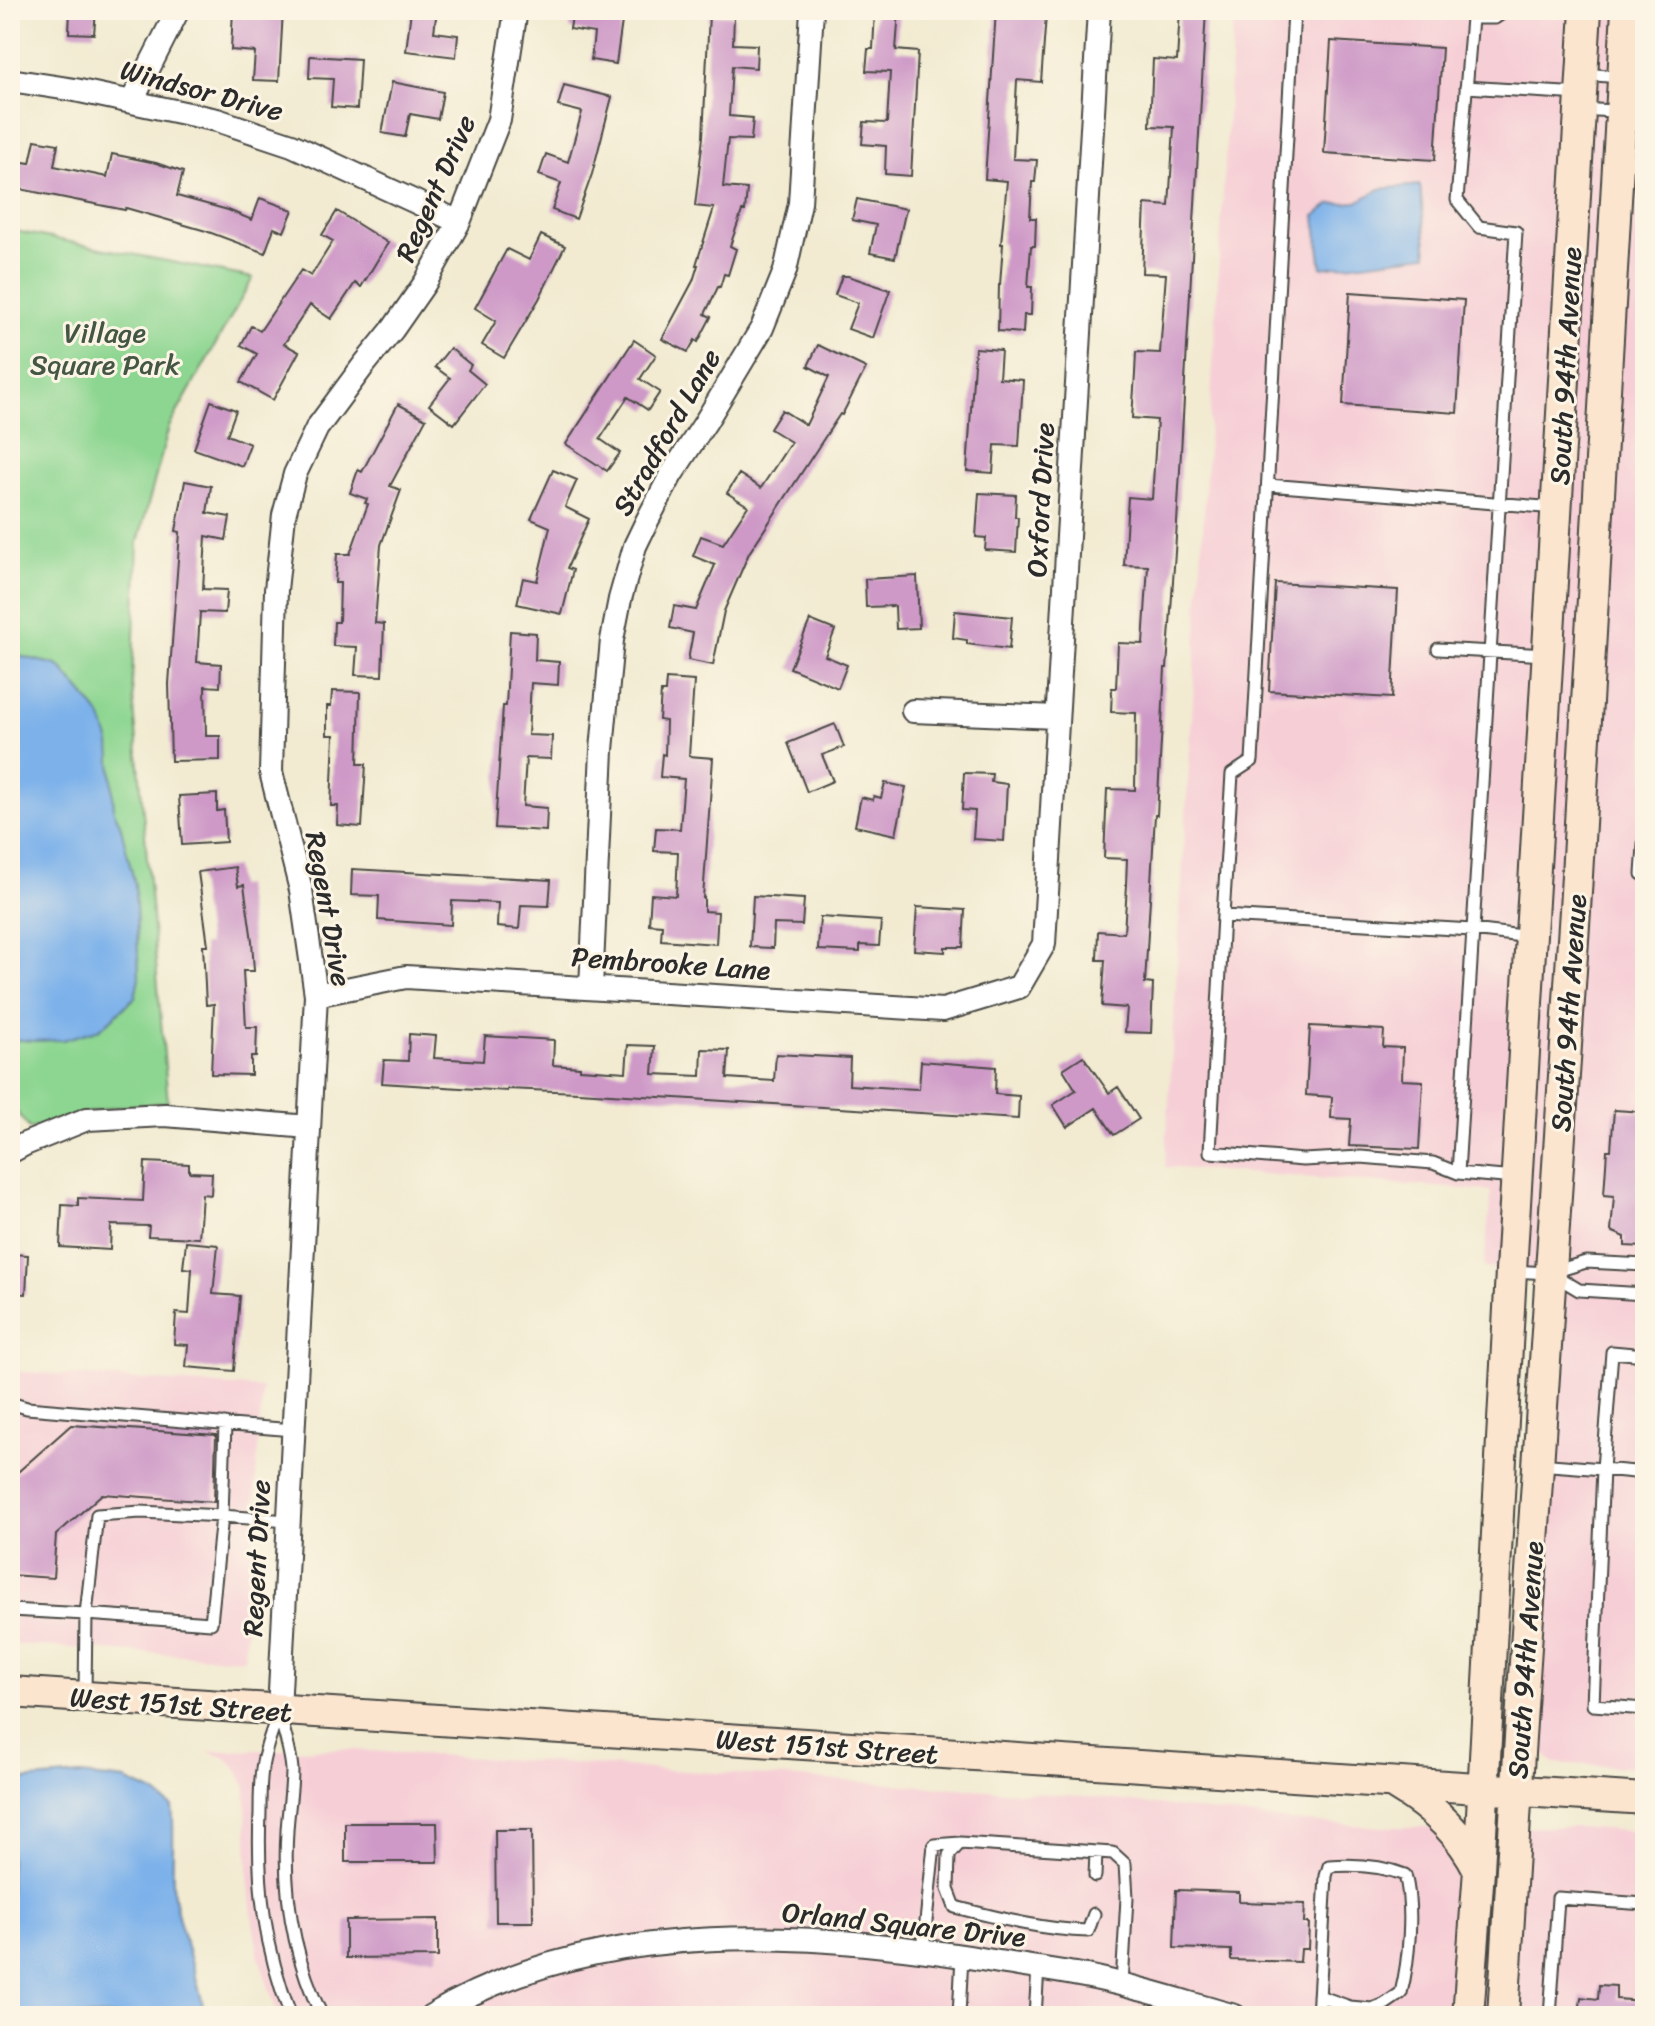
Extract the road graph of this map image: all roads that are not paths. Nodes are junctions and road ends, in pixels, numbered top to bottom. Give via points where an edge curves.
1 (178, 10) edge
2 (516, 10) edge
3 (812, 10) edge
4 (1099, 10) edge
5 (1340, 10) edge
6 (1507, 10) edge
7 (1586, 10) edge
8 (1627, 10) edge
9 (1634, 78) edge
10 (10, 80) edge
11 (1466, 87) junction
12 (1582, 92) junction
13 (132, 101) junction
14 (1634, 112) edge
15 (459, 222) junction
16 (1268, 485) junction
17 (1499, 503) junction
18 (1557, 508) junction
19 (1438, 649) dead end
20 (1490, 652) junction
21 (1548, 655) junction
22 (913, 711) dead end
23 (1057, 717) junction
24 (1645, 832) edge
25 (1642, 874) dead end
26 (1223, 916) junction
27 (1473, 930) junction
28 (1531, 937) junction
29 (1019, 987) joint
30 (591, 988) junction
31 (316, 995) junction
32 (309, 1127) junction
33 (10, 1152) edge
34 (1458, 1173) junction
35 (1517, 1178) junction
36 (1645, 1265) edge
37 (1511, 1271) junction
38 (1550, 1273) junction
39 (1645, 1294) edge
40 (1645, 1355) edge
41 (10, 1403) edge
42 (225, 1424) junction
43 (293, 1430) junction
44 (1538, 1464) junction
45 (1603, 1469) junction
46 (1645, 1473) edge
47 (222, 1516) junction
48 (288, 1521) junction
49 (10, 1610) edge
50 (86, 1614) junction
51 (10, 1692) edge
52 (85, 1697) junction
53 (1645, 1709) edge
54 (279, 1710) junction
55 (1394, 1784) junction
56 (1483, 1790) junction
57 (1517, 1792) junction
58 (1645, 1799) edge
59 (960, 1843) junction
60 (1096, 1852) junction
61 (1479, 1870) junction
62 (1095, 1876) dead end
63 (1645, 1904) edge
64 (1094, 1914) dead end
65 (923, 1950) junction
66 (962, 1955) junction
67 (1038, 1968) junction
68 (1122, 1984) junction
69 (1319, 1996) junction
70 (1371, 2012) edge
71 (291, 2016) edge
72 (322, 2016) edge
73 (431, 2016) edge
74 (959, 2016) edge
75 (1035, 2016) edge
76 (1235, 2016) edge
77 (1318, 2016) edge
78 (1468, 2016) edge
79 (1503, 2016) edge
80 (1550, 2016) edge

1 - 13 street
2 - 15 street, Regent Drive via 499,120
3 - 30 street, Stradford Lane via 800,203 785,271 762,328 647,521 620,599 602,750
4 - 23 street, Oxford Drive
5 - 16 lane via 1294,11
6 - 11 lane via 1495,18 1472,18
7 - 12 street, South 94th Avenue
8 - 9 street, South 94th Avenue
9 - 12 lane
9 - 14 street, South 94th Avenue
10 - 13 street, Windsor Drive
11 - 12 lane
11 - 17 lane via 1457,200 1479,227 1516,232
12 - 14 lane
12 - 18 street, South 94th Avenue
13 - 15 street, Windsor Drive via 217,120 292,145
14 - 38 street, South 94th Avenue
15 - 31 street, Regent Drive via 425,283 317,428 295,474 284,515 276,590 271,772 301,890
16 - 17 lane
16 - 26 lane via 1252,761 1232,774
17 - 18 lane
17 - 20 lane
18 - 21 street, South 94th Avenue
19 - 20 lane
20 - 21 lane
20 - 27 lane
21 - 28 street, South 94th Avenue
22 - 23 street
23 - 29 street, Oxford Drive via 1044,944
24 - 25 lane
26 - 27 lane
26 - 34 lane via 1210,1152 1433,1163
27 - 28 lane
27 - 34 lane
28 - 35 street, South 94th Avenue
29 - 30 street, Pembrooke Lane via 943,1010
30 - 31 street, Pembrooke Lane via 406,977
31 - 32 street, Regent Drive
32 - 33 street via 165,1115 87,1119
32 - 43 street, Regent Drive
34 - 35 lane
35 - 37 street, South 94th Avenue
36 - 38 lane via 1586,1262
37 - 38 lane
37 - 56 street, South 94th Avenue
38 - 39 lane via 1579,1290
38 - 44 street, South 94th Avenue
40 - 45 lane via 1612,1352
41 - 42 lane
42 - 43 lane
42 - 47 lane
43 - 48 street, Regent Drive
44 - 45 lane
44 - 57 street, South 94th Avenue
45 - 46 lane
45 - 53 lane via 1593,1705
47 - 48 lane
47 - 50 lane via 97,1515
47 - 50 lane via 211,1623
48 - 54 street, Regent Drive
49 - 50 lane
50 - 52 lane
51 - 52 street, West 151st Street
52 - 54 street, West 151st Street
54 - 55 street, West 151st Street
54 - 71 lane, Regent Drive via 262,1767 259,1872 268,1946
54 - 72 lane via 292,1768 288,1900 305,1976
55 - 56 street, West 151st Street
55 - 61 street via 1441,1819
56 - 57 street, West 151st Street
56 - 61 street, South 94th Avenue
57 - 58 street, West 151st Street
57 - 79 street, South 94th Avenue
59 - 60 lane
59 - 64 lane via 949,1855 948,1889 955,1907 1069,1931 1088,1931
59 - 65 lane via 934,1845
60 - 62 lane
60 - 68 lane via 1113,1853 1125,1864
61 - 78 street, South 94th Avenue
63 - 80 lane via 1558,1898
65 - 66 street, Orland Square Drive
65 - 73 street, Orland Square Drive via 772,1939 628,1947 502,1980
66 - 67 street, Orland Square Drive
66 - 74 lane
67 - 68 street, Orland Square Drive
67 - 75 lane
68 - 76 street, Orland Square Drive
69 - 70 lane
69 - 70 lane via 1329,1866 1391,1869 1405,1875 1410,1892 1407,1972 1401,1993
69 - 77 lane

